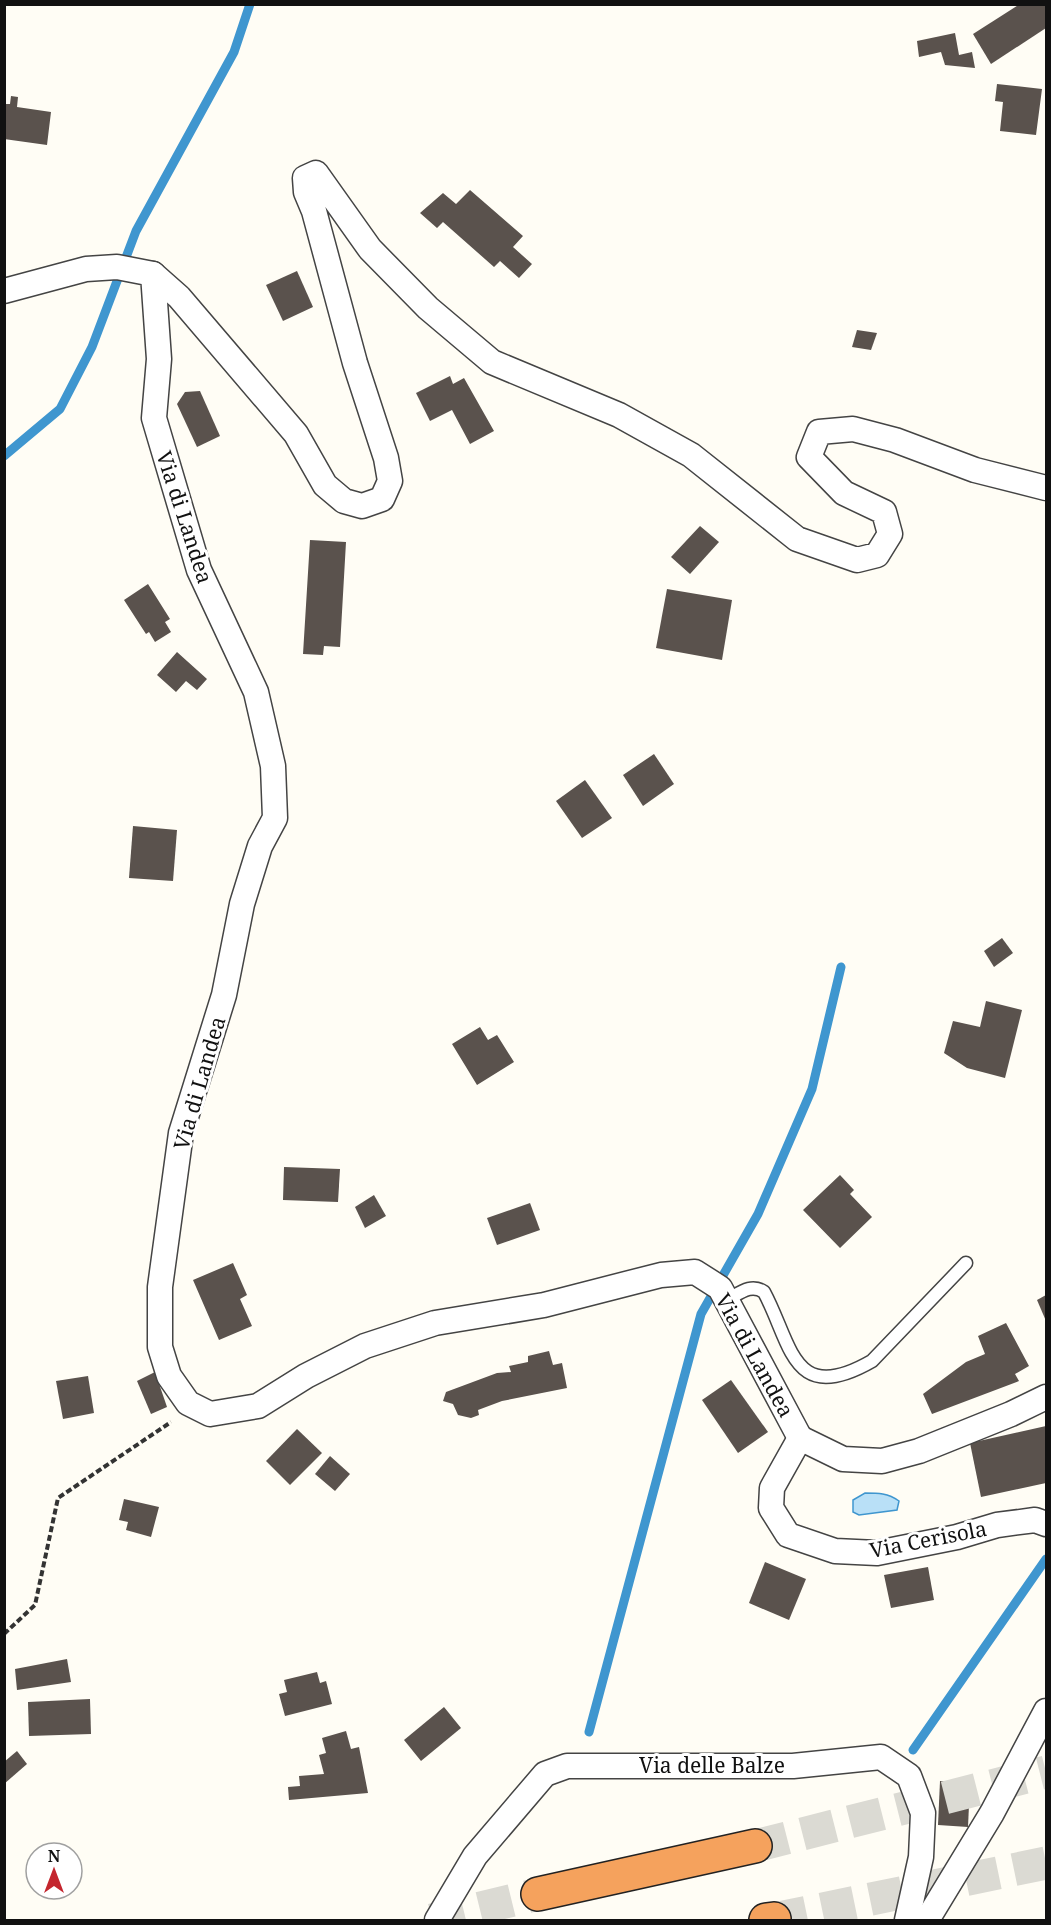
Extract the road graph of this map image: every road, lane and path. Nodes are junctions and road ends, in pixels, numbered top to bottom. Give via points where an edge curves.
1 (153, 274) junction
2 (4, 291) edge
3 (1047, 488) edge
4 (966, 1263) dead end
5 (727, 1299) junction
6 (1047, 1397) edge
7 (195, 1406) junction
8 (800, 1438) junction
9 (1047, 1524) edge
10 (4, 1634) edge
11 (1047, 1711) edge
12 (755, 1846) tunnel mouth
13 (538, 1894) tunnel mouth
14 (437, 1920) edge
15 (908, 1920) edge
16 (927, 1920) edge

1 - 2 street via 117,267 86,269
1 - 3 street via 179,297 288,425 325,485 344,501 362,506 382,499 390,481 306,192 305,178 316,174 370,249 428,308 492,363 619,415 691,455 797,539 857,560 877,555 890,534 884,512 844,493 809,457 819,432 854,429 975,470
1 - 7 street, Via di Landea via 159,359 154,418 199,570 256,692 273,766 275,818 260,846 242,904 224,995 181,1133 160,1287 160,1347 169,1376 188,1403
4 - 5 lane via 872,1361 854,1372 839,1375 806,1372 797,1364 764,1292 748,1288
5 - 7 street, Via di Landea via 720,1288 695,1272 661,1275 544,1305 425,1327 365,1346 258,1406 210,1414
5 - 8 street, Via di Landea
6 - 8 street via 929,1447 882,1461 843,1459
7 - 10 path via 58,1498 35,1605
8 - 9 street, Via Cerisola via 772,1488 771,1508 789,1535 835,1551 877,1553 996,1525 1035,1520
11 - 16 street via 992,1813
12 - 13 highway
14 - 15 street, Via delle Balze via 475,1856 546,1774 556,1770 603,1765 793,1766 881,1757 909,1776 923,1813 921,1857

